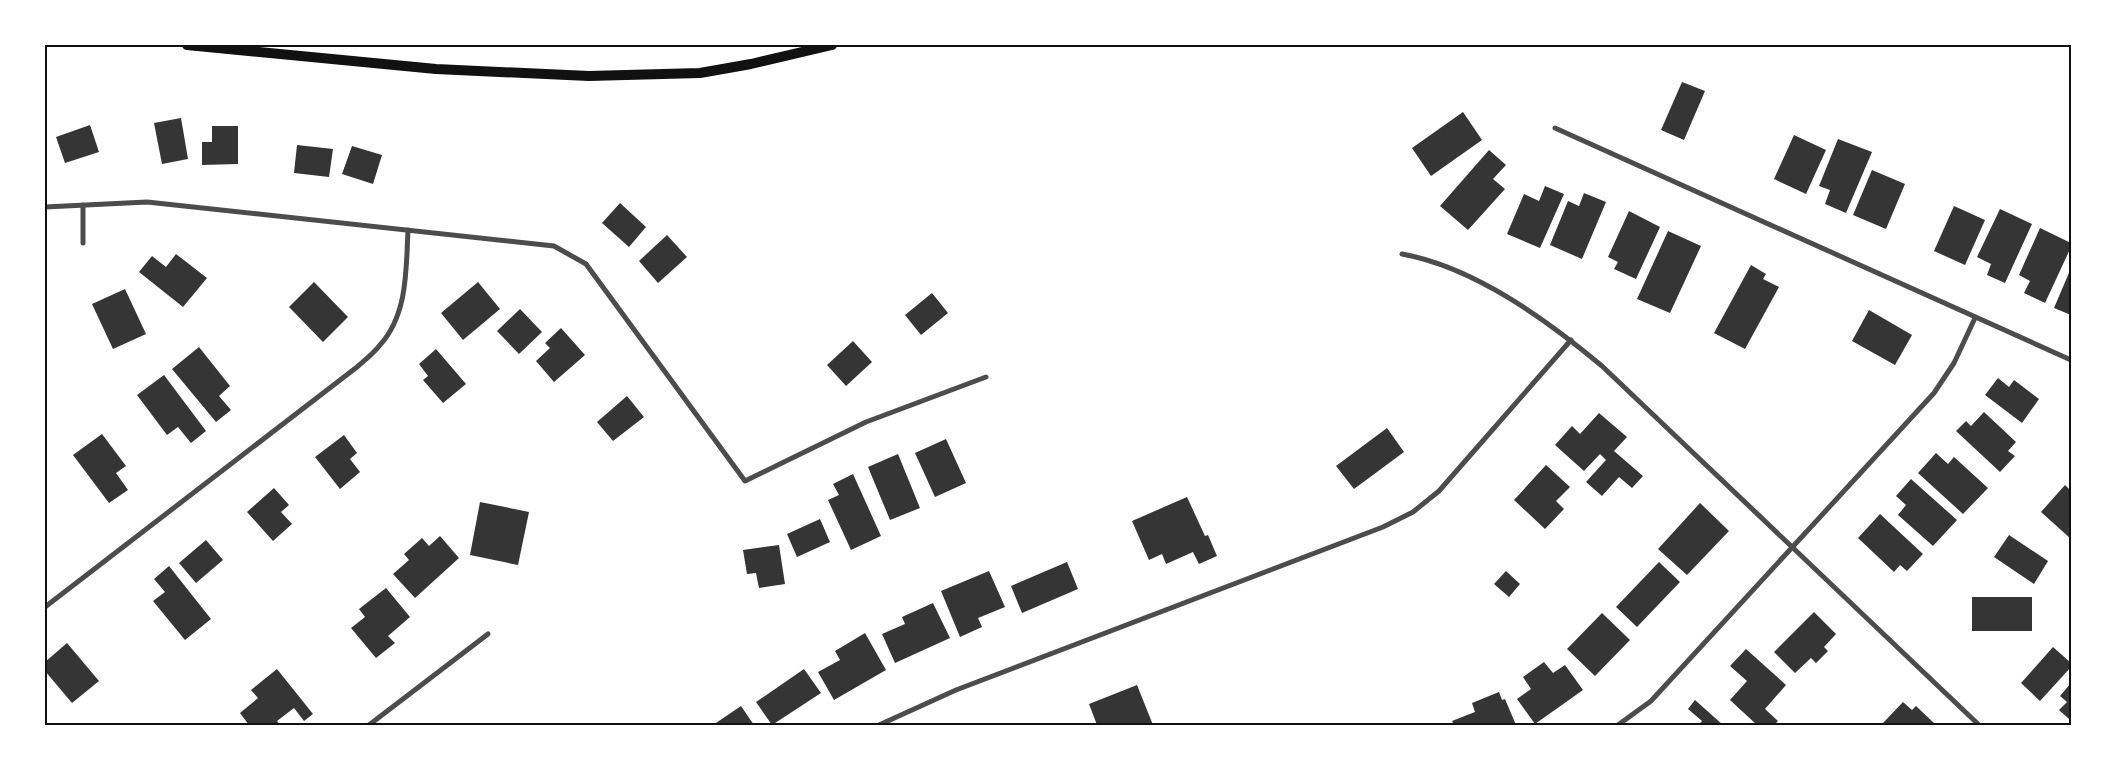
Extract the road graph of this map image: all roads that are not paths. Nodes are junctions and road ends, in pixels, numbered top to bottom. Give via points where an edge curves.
1 (187, 45) edge
2 (832, 45) edge
3 (1555, 128) dead end
4 (83, 205) junction
5 (45, 207) edge
6 (408, 230) junction
7 (83, 242) dead end
8 (1402, 254) dead end
9 (1975, 318) junction
10 (1571, 340) junction
11 (2071, 360) edge
12 (986, 377) dead end
13 (1793, 547) junction
14 (45, 607) edge
15 (488, 634) dead end
16 (369, 725) edge
17 (879, 725) edge
18 (1618, 725) edge
19 (1979, 725) edge

1 - 2 main road via 436,69 590,76 700,73
3 - 9 street
4 - 5 street
4 - 6 street via 147,202
4 - 7 street
6 - 12 street via 554,246 586,264 745,480 866,422
6 - 14 street via 404,288 397,320 381,345
8 - 10 street via 1485,285
9 - 11 street
9 - 13 street via 1954,363 1934,393
10 - 13 street
10 - 17 street via 1439,491 1413,512 1383,528 956,690
13 - 18 street via 1651,701
13 - 19 street
15 - 16 street

